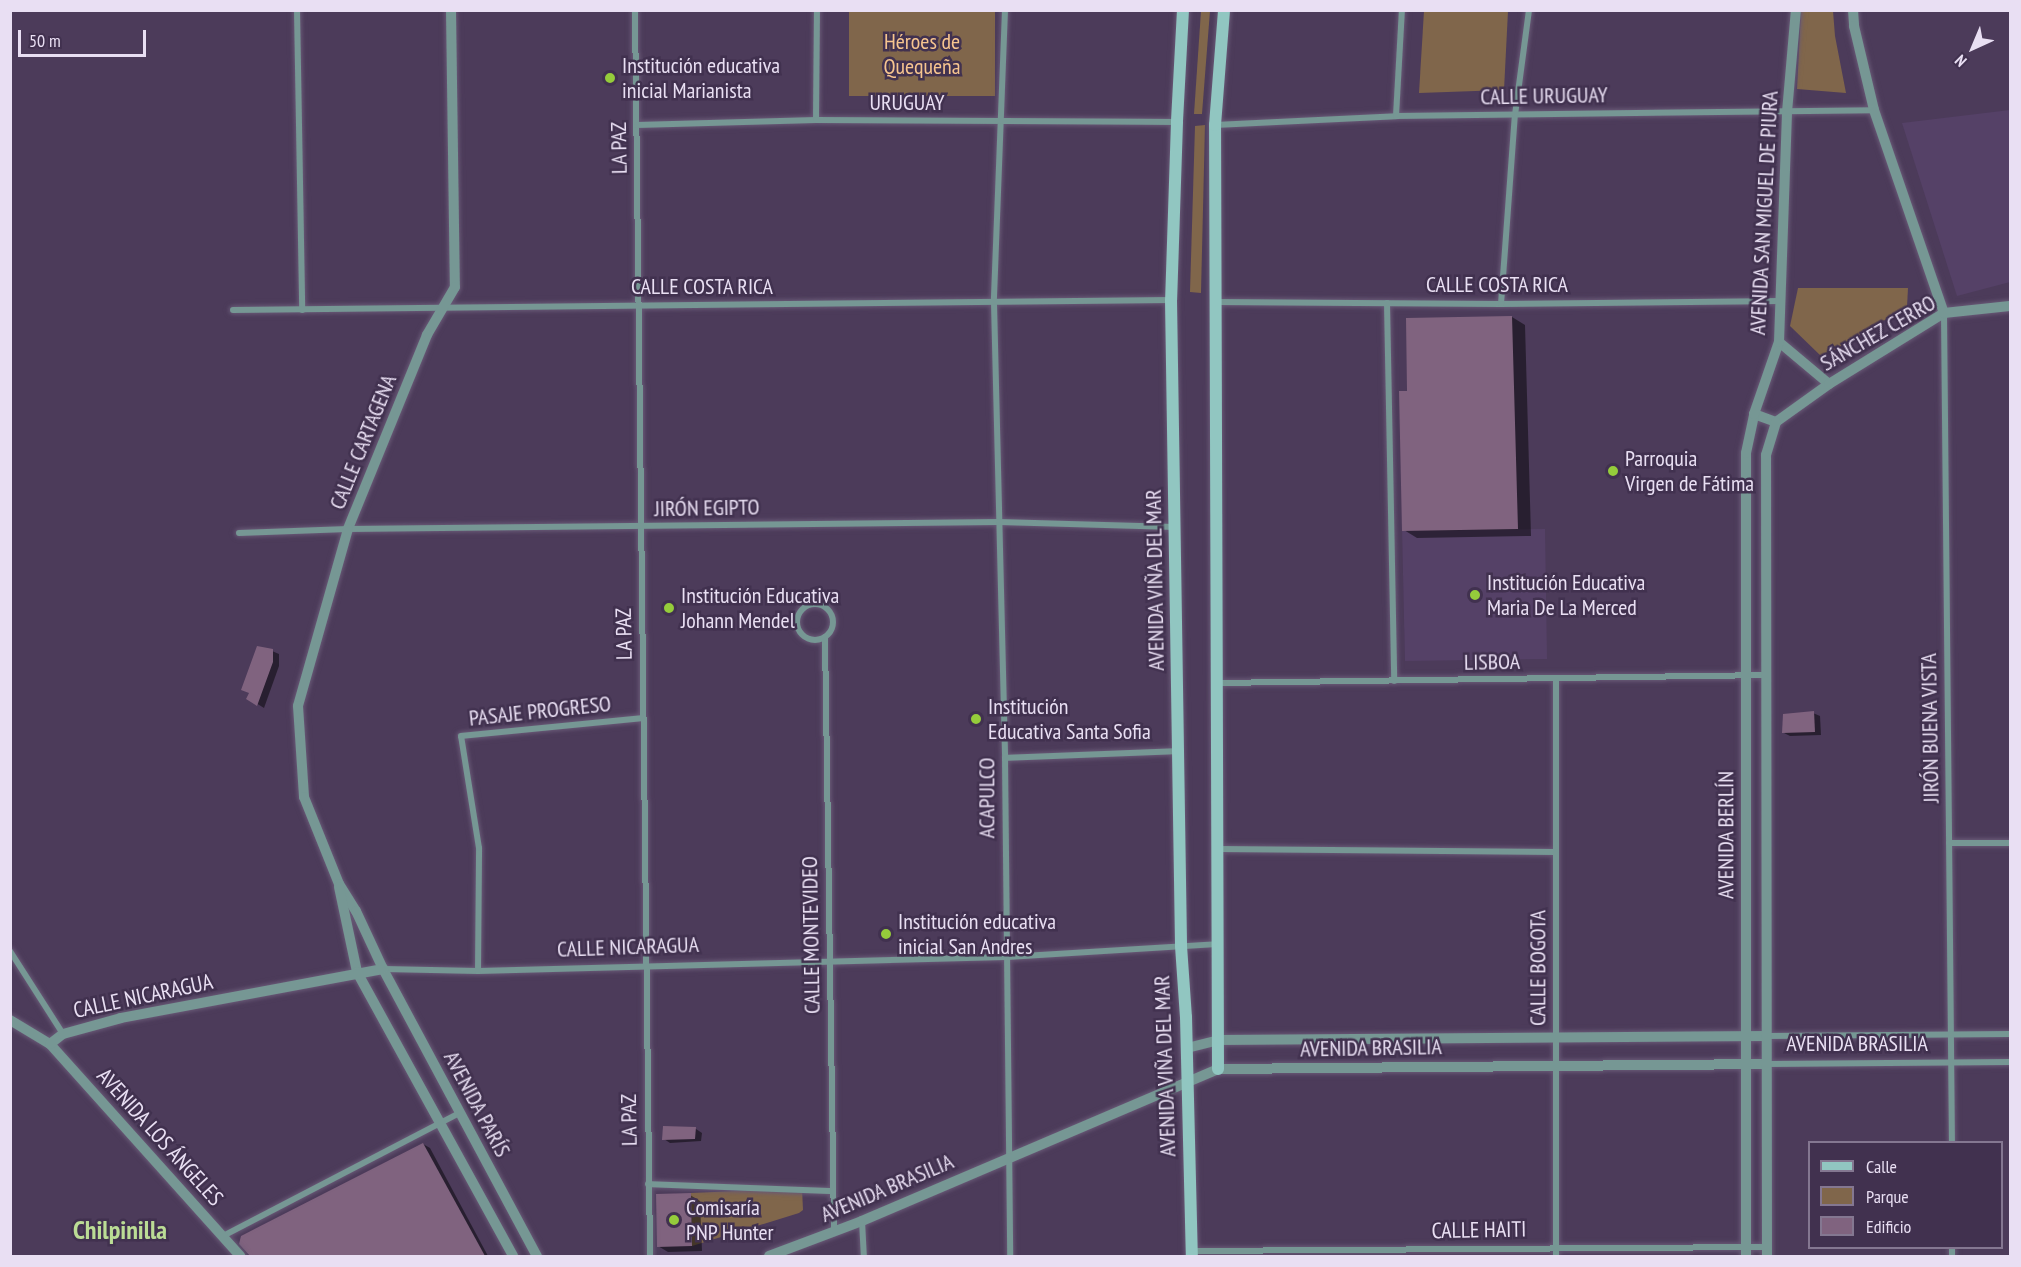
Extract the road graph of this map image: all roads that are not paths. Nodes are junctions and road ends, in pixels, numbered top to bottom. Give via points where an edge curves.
1 (297, 10) edge
2 (450, 10) edge
3 (635, 10) edge
4 (817, 10) edge
5 (1005, 10) edge
6 (1183, 10) edge
7 (1224, 10) edge
8 (1402, 10) edge
9 (1528, 10) edge
10 (1796, 10) edge
11 (1853, 10) edge
12 (1874, 110) junction
13 (1787, 112) junction
14 (1515, 115) junction
15 (1396, 116) junction
16 (816, 120) junction
17 (1003, 121) junction
18 (1177, 122) junction
19 (1215, 124) junction
20 (637, 125) junction
21 (1171, 300) junction
22 (1779, 301) junction
23 (1215, 302) junction
24 (994, 303) junction
25 (1387, 303) junction
26 (1502, 304) junction
27 (638, 306) junction
28 (2010, 306) edge
29 (445, 307) junction
30 (233, 310) dead end
31 (302, 310) junction
32 (1944, 313) junction
33 (1779, 342) junction
34 (1829, 384) junction
35 (1755, 414) junction
36 (1776, 422) junction
37 (999, 522) junction
38 (641, 527) junction
39 (1175, 527) junction
40 (348, 529) junction
41 (239, 533) dead end
42 (825, 637) junction
43 (1767, 675) junction
44 (1746, 676) junction
45 (1556, 679) junction
46 (1394, 681) junction
47 (1217, 683) junction
48 (643, 718) junction
49 (1178, 751) junction
50 (1005, 758) junction
51 (1949, 843) junction
52 (2010, 843) edge
53 (1217, 849) junction
54 (1556, 852) junction
55 (339, 884) junction
56 (1218, 944) junction
57 (1181, 946) junction
58 (10, 951) edge
59 (1006, 957) junction
60 (829, 960) junction
61 (645, 966) junction
62 (383, 969) junction
63 (478, 971) junction
64 (357, 972) junction
65 (10, 1020) edge
66 (63, 1034) junction
67 (2010, 1034) edge
68 (1951, 1035) junction
69 (1746, 1036) junction
70 (1767, 1036) junction
71 (1556, 1037) junction
72 (1218, 1040) junction
73 (50, 1044) junction
74 (1187, 1048) junction
75 (2010, 1062) edge
76 (1952, 1063) junction
77 (1746, 1065) junction
78 (1767, 1065) junction
79 (1556, 1066) junction
80 (1218, 1069) junction
81 (1187, 1082) junction
82 (459, 1113) junction
83 (439, 1123) junction
84 (1952, 1141) edge
85 (1011, 1157) junction
86 (648, 1184) junction
87 (833, 1191) junction
88 (861, 1221) junction
89 (834, 1232) junction
90 (223, 1236) junction
91 (1556, 1248) junction
92 (1746, 1252) edge
93 (1768, 1252) edge
94 (1371, 1253) edge
95 (1192, 1254) edge
96 (240, 1257) edge
97 (513, 1257) edge
98 (537, 1257) edge
99 (650, 1257) edge
100 (770, 1257) edge
101 (864, 1257) edge
102 (1010, 1257) edge
103 (1556, 1257) edge

1 - 31 street
2 - 29 street, CALLE CARTAGENA via 455,287
3 - 20 street, LA PAZ
4 - 16 street
5 - 17 street, ACAPULCO
6 - 18 main road, AVENIDA VIÑA DEL MAR
7 - 19 main road
8 - 15 street
9 - 14 street
10 - 13 street, AVENIDA SAN MIGUEL DE PIURA
11 - 12 street
12 - 13 street, CALLE URUGUAY
12 - 32 street
13 - 14 street, CALLE URUGUAY
13 - 22 street, AVENIDA SAN MIGUEL DE PIURA
14 - 15 street, CALLE URUGUAY
14 - 26 street
15 - 19 street, CALLE URUGUAY
16 - 17 street, URUGUAY
16 - 20 street, URUGUAY
17 - 18 street, URUGUAY
17 - 24 street, ACAPULCO
18 - 21 main road, AVENIDA VIÑA DEL MAR
19 - 23 main road
20 - 27 street, LA PAZ
21 - 24 street, CALLE COSTA RICA
21 - 39 main road, AVENIDA VIÑA DEL MAR
22 - 26 street, CALLE COSTA RICA
22 - 33 street, AVENIDA SAN MIGUEL DE PIURA
23 - 25 street, CALLE COSTA RICA
23 - 47 main road
24 - 27 street, CALLE COSTA RICA
24 - 37 street, ACAPULCO
25 - 26 street, CALLE COSTA RICA
25 - 46 street
27 - 29 street, CALLE COSTA RICA
27 - 38 street, LA PAZ
28 - 32 street, SÁNCHEZ CERRO
29 - 31 street, CALLE COSTA RICA
29 - 40 street, CALLE CARTAGENA via 427,335
30 - 31 street, CALLE COSTA RICA
32 - 34 street, SÁNCHEZ CERRO
32 - 51 street, JIRÓN BUENA VISTA
33 - 34 street
33 - 35 street, AVENIDA SAN MIGUEL DE PIURA
34 - 36 street, SÁNCHEZ CERRO
35 - 36 street
35 - 44 street, AVENIDA BERLÍN via 1746,453
36 - 43 street, AVENIDA BERLÍN via 1767,455
37 - 38 street, JIRÓN EGIPTO
37 - 39 street, JIRÓN EGIPTO
37 - 50 street, ACAPULCO
38 - 40 street, JIRÓN EGIPTO
38 - 48 street, LA PAZ
39 - 49 main road, AVENIDA VIÑA DEL MAR
40 - 41 street, JIRÓN EGIPTO
40 - 55 street, CALLE CARTAGENA via 298,706 304,797
42 - 42 street via 832,627 831,614 815,604 804,609 797,624 802,635 813,640
42 - 60 street, CALLE MONTEVIDEO
43 - 44 street, LISBOA
43 - 70 street, AVENIDA BERLÍN
44 - 45 street, LISBOA
44 - 69 street, AVENIDA BERLÍN
45 - 46 street, LISBOA
45 - 54 street, CALLE BOGOTA
46 - 47 street, LISBOA
47 - 53 main road
48 - 61 street, LA PAZ
48 - 63 street, PASAJE PROGRESO via 461,736 479,848
49 - 50 street
49 - 57 main road, AVENIDA VIÑA DEL MAR
50 - 59 street, ACAPULCO
51 - 52 street
51 - 68 street, JIRÓN BUENA VISTA
53 - 54 street
53 - 56 main road
54 - 71 street, CALLE BOGOTA
55 - 62 street, CALLE CARTAGENA
55 - 64 street, CALLE CARTAGENA
56 - 57 street, CALLE NICARAGUA
56 - 72 main road
57 - 59 street, CALLE NICARAGUA
57 - 74 main road, AVENIDA VIÑA DEL MAR
58 - 66 street
59 - 60 street, CALLE NICARAGUA
59 - 85 street, ACAPULCO
60 - 61 street, CALLE NICARAGUA
60 - 87 street, CALLE MONTEVIDEO
61 - 63 street, CALLE NICARAGUA
61 - 86 street, LA PAZ
62 - 63 street, CALLE NICARAGUA
62 - 64 street, CALLE NICARAGUA
62 - 82 street, AVENIDA PARÍS
64 - 66 street, CALLE NICARAGUA via 121,1018
64 - 83 street, AVENIDA PARÍS
65 - 73 street, AVENIDA LOS ÁNGELES
66 - 73 street, CALLE NICARAGUA
67 - 68 street, AVENIDA BRASILIA
68 - 70 street, AVENIDA BRASILIA
68 - 76 street, JIRÓN BUENA VISTA
69 - 70 street, AVENIDA BRASILIA
69 - 71 street, AVENIDA BRASILIA
69 - 77 street, AVENIDA BERLÍN
70 - 78 street, AVENIDA BERLÍN
71 - 72 street, AVENIDA BRASILIA
71 - 79 street, CALLE BOGOTA
72 - 74 street, AVENIDA BRASILIA
72 - 80 main road
73 - 90 street, AVENIDA LOS ÁNGELES
74 - 81 main road, AVENIDA VIÑA DEL MAR
75 - 76 street, AVENIDA BRASILIA
76 - 78 street, AVENIDA BRASILIA
76 - 84 street, JIRÓN BUENA VISTA
77 - 78 street, AVENIDA BRASILIA
77 - 79 street, AVENIDA BRASILIA
77 - 92 street, AVENIDA BERLÍN
78 - 93 street, AVENIDA BERLÍN
79 - 80 street, AVENIDA BRASILIA
79 - 91 street, CALLE BOGOTA
80 - 81 street, AVENIDA BRASILIA
81 - 85 street, AVENIDA BRASILIA
81 - 95 main road, AVENIDA VIÑA DEL MAR
82 - 83 street
82 - 98 street, AVENIDA PARÍS
83 - 90 street
83 - 97 street, AVENIDA PARÍS
85 - 88 street, AVENIDA BRASILIA
85 - 102 street, ACAPULCO
86 - 87 street
86 - 99 street, LA PAZ
87 - 89 street, CALLE MONTEVIDEO
88 - 89 street, AVENIDA BRASILIA
88 - 101 street
89 - 100 street, AVENIDA BRASILIA
90 - 96 street, AVENIDA LOS ÁNGELES
91 - 92 street, CALLE HAITI
91 - 94 street, CALLE HAITI
91 - 103 street, CALLE BOGOTA
92 - 93 street, CALLE HAITI
94 - 95 street, CALLE HAITI

